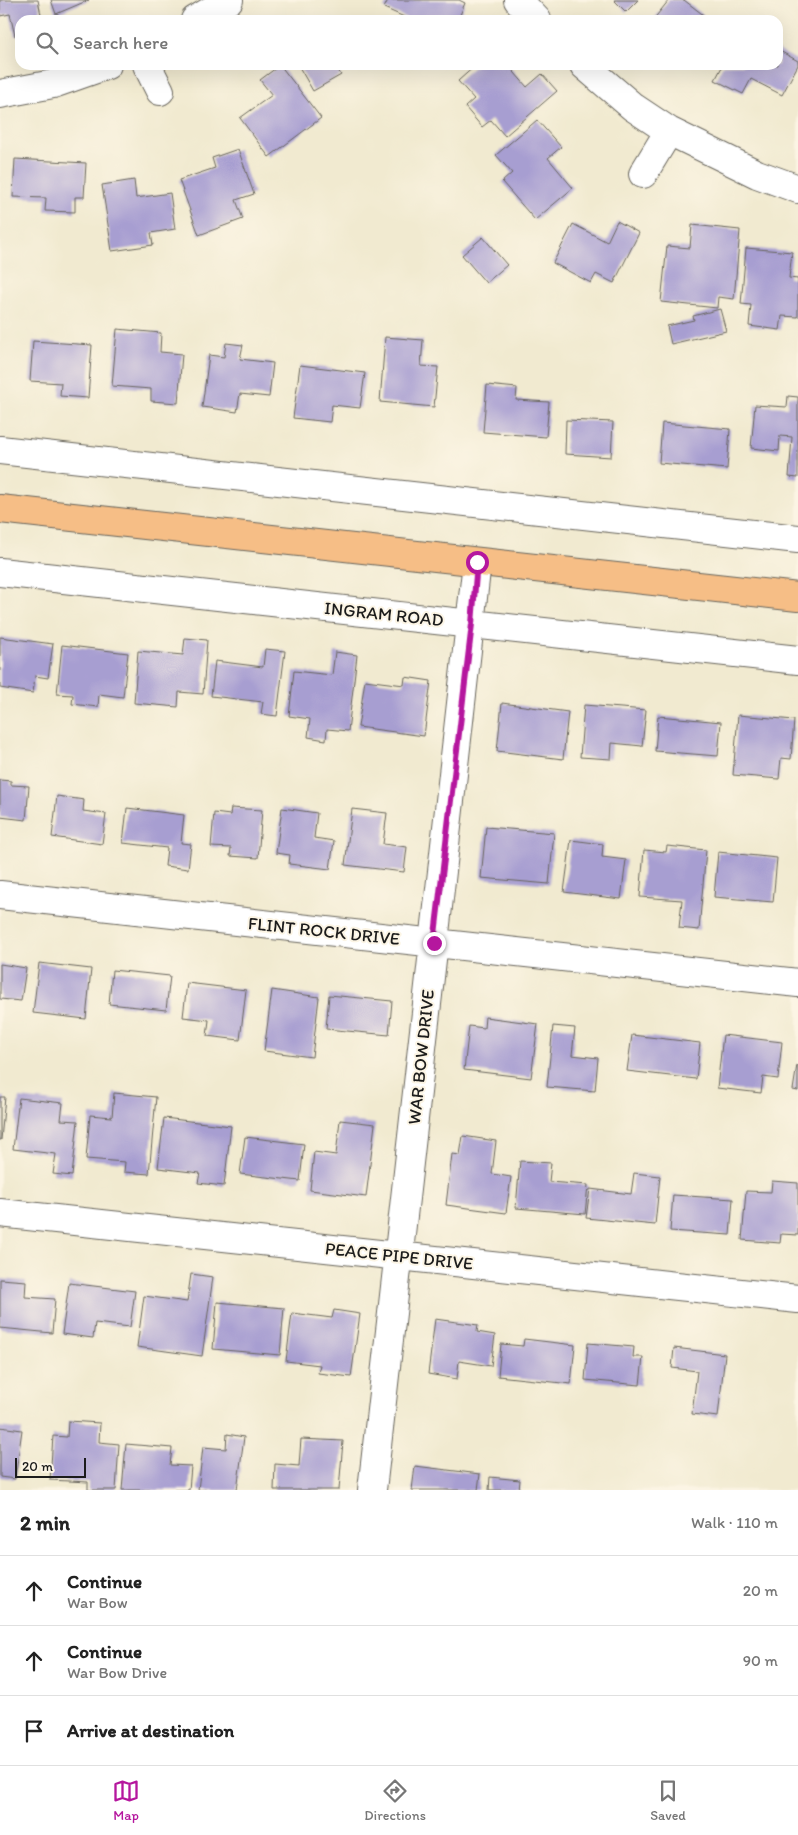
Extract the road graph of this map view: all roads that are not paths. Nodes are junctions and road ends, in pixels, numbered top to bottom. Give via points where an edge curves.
1 (229, 0) edge
2 (518, 0) edge
3 (204, 15) edge
4 (532, 15) edge
5 (93, 70) edge
6 (149, 70) edge
7 (590, 70) edge
8 (160, 92) dead end
9 (0, 94) edge
10 (670, 131) junction
11 (642, 174) dead end
12 (798, 189) edge
13 (0, 450) edge
14 (0, 509) edge
15 (798, 539) edge
16 (477, 562) junction
17 (0, 572) edge
18 (798, 597) edge
19 (472, 624) junction
20 (798, 660) edge
21 (0, 895) edge
22 (434, 943) junction
23 (798, 983) edge
24 (0, 1213) edge
25 (399, 1256) junction
26 (798, 1299) edge
27 (372, 1490) edge

1 - 3 street
2 - 4 street
5 - 9 street via 53,84
6 - 8 street
7 - 10 street via 633,106
10 - 11 street
10 - 12 street via 757,174
13 - 15 street
14 - 16 main road
16 - 18 main road
16 - 19 street, WAR BOW DRIVE
17 - 19 street, INGRAM ROAD
19 - 20 street, INGRAM ROAD
19 - 22 street, WAR BOW DRIVE
21 - 22 street, FLINT ROCK DRIVE
22 - 23 street, FLINT ROCK DRIVE
22 - 25 street, WAR BOW DRIVE
24 - 25 street, PEACE PIPE DRIVE
25 - 26 street, PEACE PIPE DRIVE
25 - 27 street, WAR BOW DRIVE

